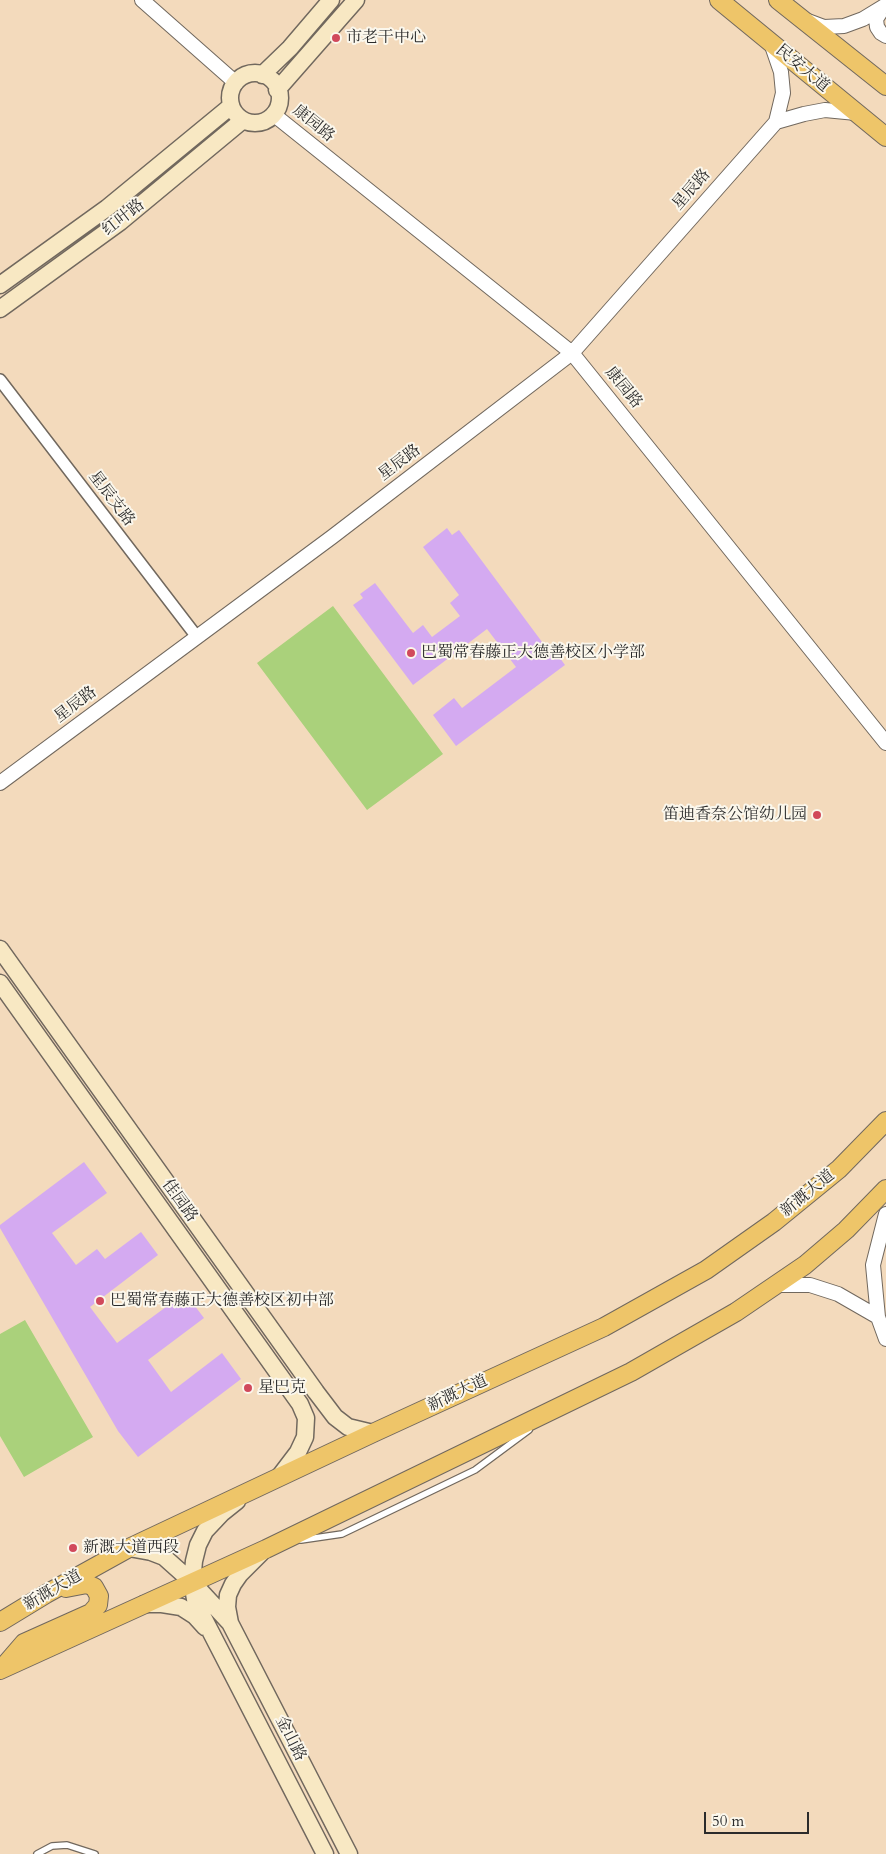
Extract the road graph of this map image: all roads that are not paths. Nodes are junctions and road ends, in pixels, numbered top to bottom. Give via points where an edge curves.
1 (142, 0) edge
2 (331, 0) edge
3 (356, 0) edge
4 (720, 0) edge
5 (778, 0) edge
6 (885, 6) edge
7 (801, 19) junction
8 (886, 36) edge
9 (771, 43) junction
10 (262, 75) junction
11 (236, 82) junction
12 (886, 86) edge
13 (278, 90) junction
14 (231, 106) junction
15 (856, 113) junction
16 (273, 114) junction
17 (243, 120) junction
18 (776, 122) junction
19 (886, 137) edge
20 (0, 285) edge
21 (1, 309) edge
22 (572, 353) junction
23 (0, 380) edge
24 (197, 637) junction
25 (886, 743) edge
26 (0, 783) edge
27 (0, 950) edge
28 (0, 983) edge
29 (886, 1120) edge
30 (886, 1188) edge
31 (886, 1214) edge
32 (776, 1285) junction
33 (878, 1317) junction
34 (886, 1339) edge
35 (373, 1433) junction
36 (279, 1477) junction
37 (250, 1491) junction
38 (272, 1546) junction
39 (129, 1548) junction
40 (192, 1582) junction
41 (46, 1594) junction
42 (144, 1604) junction
43 (0, 1622) edge
44 (230, 1624) junction
45 (212, 1634) junction
46 (1, 1670) edge
47 (37, 1854) edge
48 (95, 1854) edge
49 (324, 1854) edge
50 (350, 1854) edge

1 - 11 street
2 - 10 main road
3 - 13 main road
4 - 9 main road, 民安大道
5 - 7 main road
6 - 7 street via 863,20 844,26 824,26
6 - 8 street via 876,19 877,27
7 - 12 main road
9 - 15 main road, 民安大道
9 - 18 street via 781,72 783,93
10 - 11 main road via 246,75
10 - 13 main road via 269,78
11 - 14 main road via 230,92
13 - 16 main road via 279,100
14 - 17 main road via 236,116
14 - 20 main road, 红叶路 via 107,208
15 - 18 street via 825,110
15 - 19 main road, 民安大道
16 - 17 main road via 259,122
16 - 22 street, 康园路
17 - 21 main road, 红叶路 via 120,222
18 - 22 street, 星辰路
22 - 24 street, 星辰路
22 - 25 street, 康园路
23 - 24 street, 星辰支路
24 - 26 street, 星辰路
27 - 35 main road, 佳园路 via 335,1417 348,1427
28 - 36 main road, 佳园路 via 300,1404 306,1418 305,1437
29 - 35 main road, 新溉大道 via 839,1169 774,1222 706,1270 604,1327
30 - 32 main road via 846,1230
31 - 33 street via 873,1265
32 - 33 street via 810,1285 838,1294
32 - 38 main road via 736,1312 631,1372
33 - 34 street
35 - 36 main road, 新溉大道
36 - 37 main road, 新溉大道
37 - 39 main road, 新溉大道
37 - 40 main road via 205,1531 198,1545
38 - 40 main road
38 - 44 main road via 250,1563 232,1584 227,1607
39 - 40 main road via 164,1557
39 - 41 main road, 新溉大道
40 - 42 main road
40 - 44 main road
40 - 45 main road, 金山路 via 195,1599
41 - 43 main road, 新溉大道
41 - 46 main road via 87,1584 94,1587 98,1605 91,1613 24,1643
42 - 45 main road via 181,1607
42 - 46 main road
44 - 50 main road, 金山路
45 - 49 main road, 金山路
47 - 48 lane via 52,1846 66,1845

